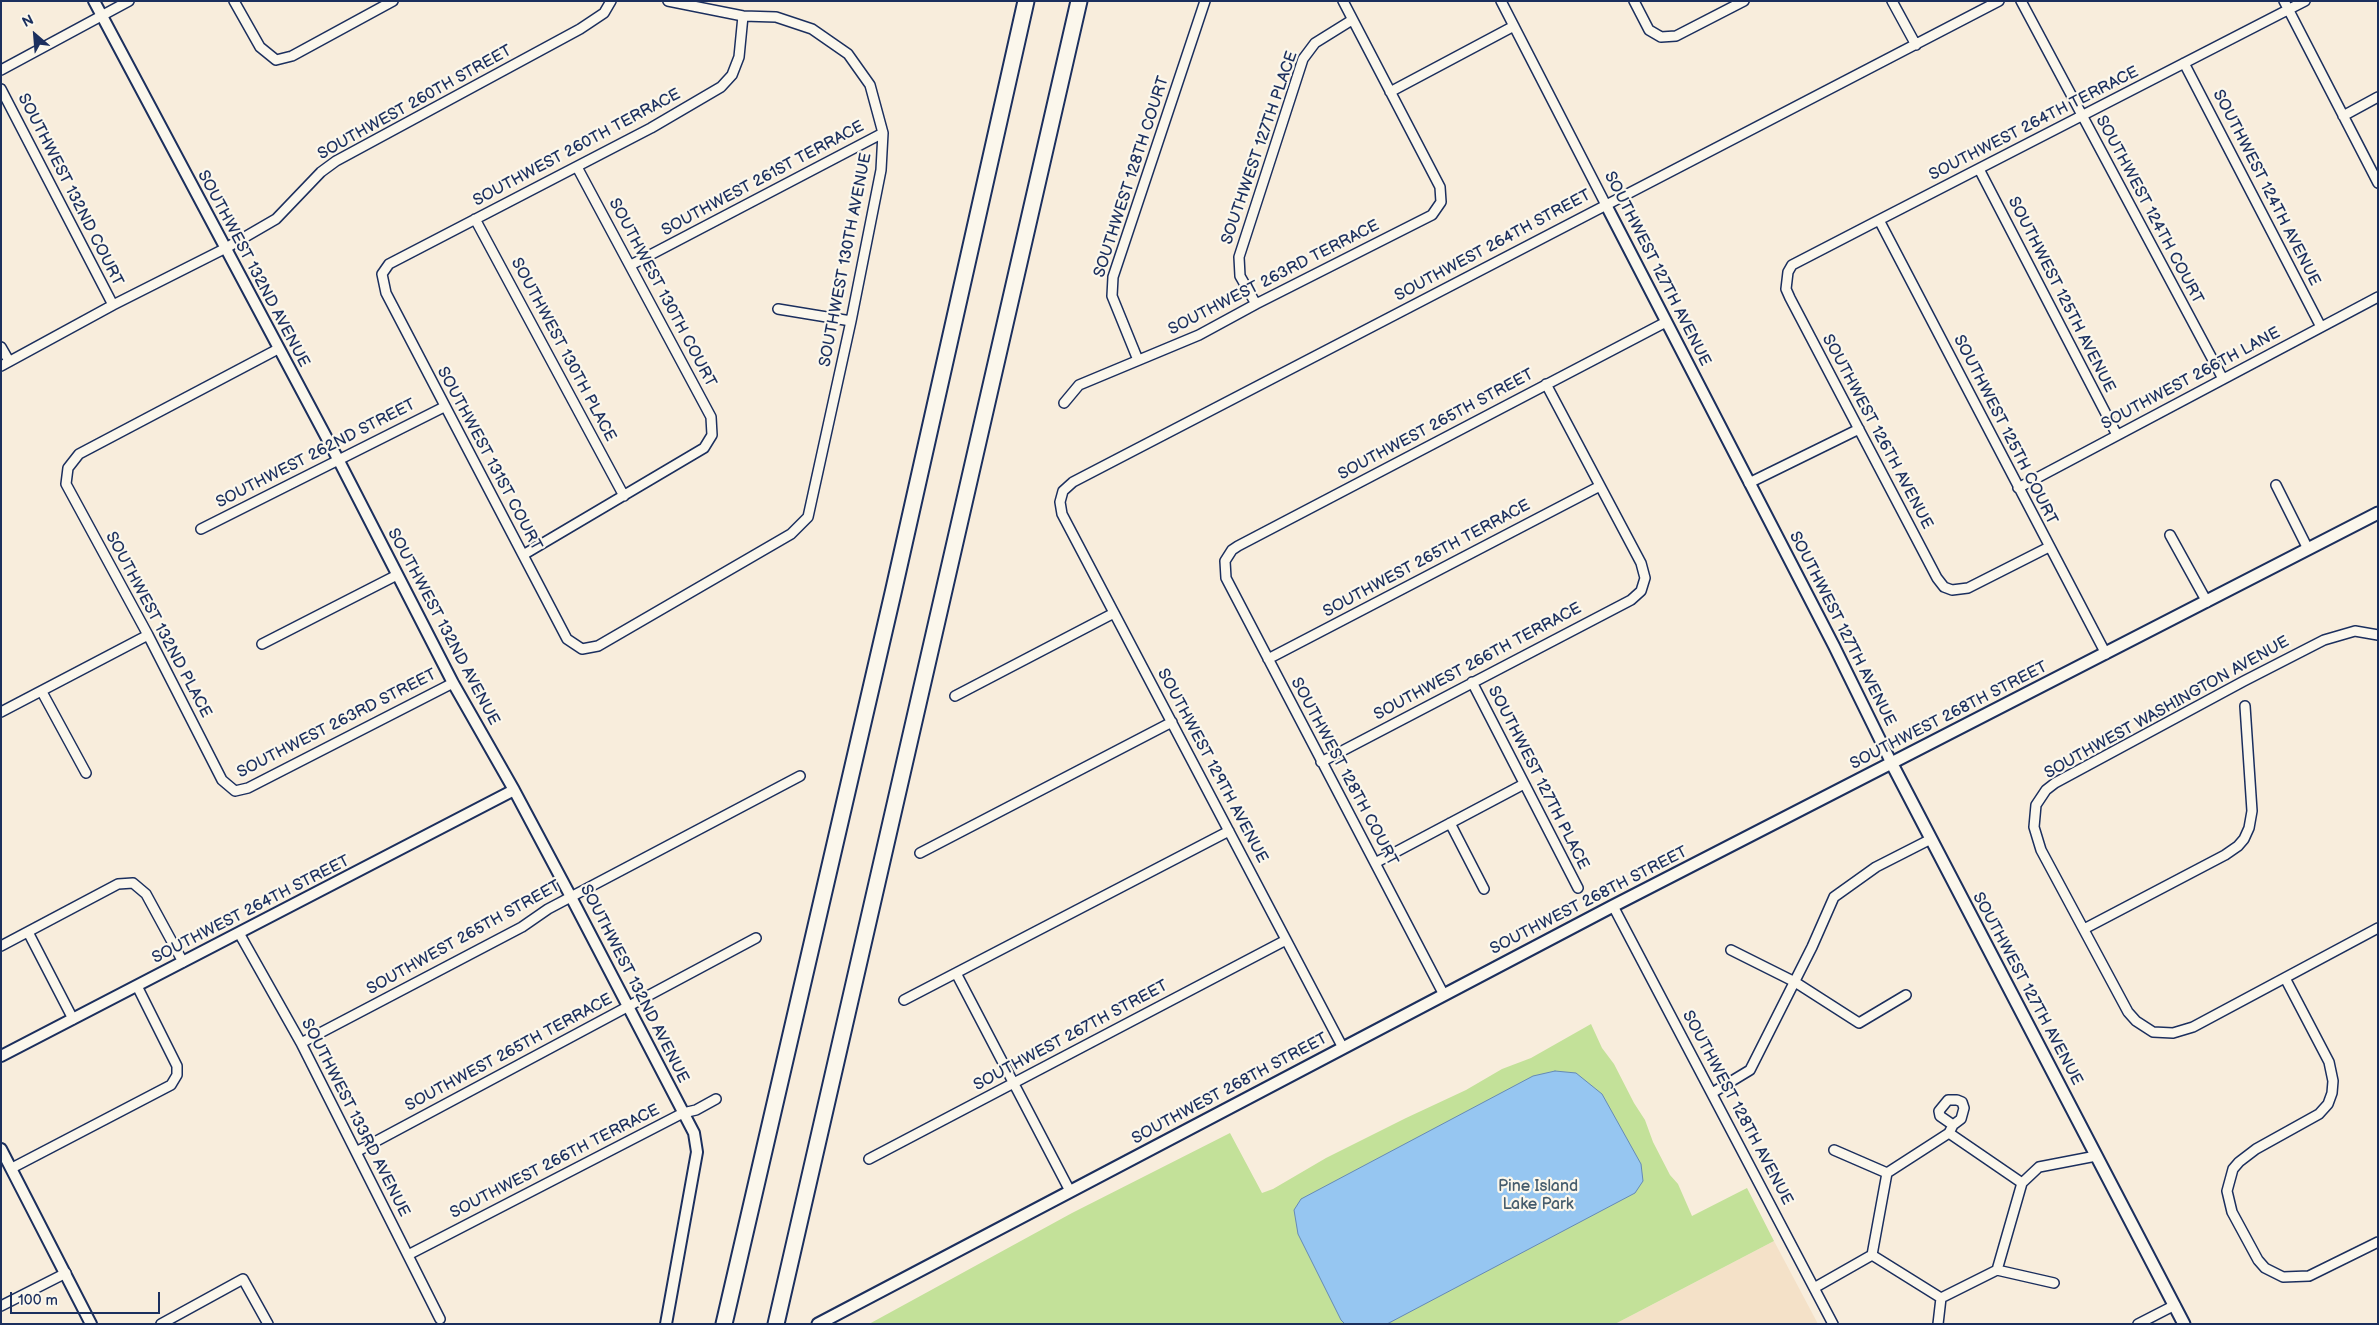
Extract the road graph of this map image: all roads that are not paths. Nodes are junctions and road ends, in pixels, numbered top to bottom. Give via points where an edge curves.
1 (94, 1) edge
2 (129, 1) edge
3 (234, 1) edge
4 (393, 1) edge
5 (611, 1) edge
6 (668, 1) edge
7 (1026, 1) edge
8 (1079, 1) edge
9 (1205, 1) edge
10 (1343, 1) edge
11 (1500, 1) edge
12 (1634, 1) edge
13 (1744, 1) edge
14 (1892, 1) edge
15 (1999, 1) edge
16 (2021, 1) edge
17 (2305, 1) edge
18 (2286, 6) edge
19 (101, 15) junction
20 (743, 16) junction
21 (1352, 20) junction
22 (1514, 26) junction
23 (1916, 45) junction
24 (2184, 63) junction
25 (1, 70) edge
26 (1, 90) edge
27 (1390, 92) junction
28 (2378, 97) edge
29 (2081, 116) junction
30 (2342, 116) junction
31 (883, 133) junction
32 (577, 167) junction
33 (1979, 168) junction
34 (2378, 183) edge
35 (1606, 205) junction
36 (475, 219) junction
37 (1879, 220) junction
38 (226, 248) junction
39 (631, 265) junction
40 (382, 274) joint
41 (1786, 281) joint
42 (2378, 297) edge
43 (1256, 304) junction
44 (113, 305) junction
45 (778, 309) dead end
46 (851, 321) junction
47 (1666, 322) junction
48 (2321, 327) junction
49 (1, 347) edge
50 (278, 349) junction
51 (1138, 360) junction
52 (5, 364) edge
53 (2223, 379) junction
54 (1546, 384) junction
55 (1064, 403) dead end
56 (444, 407) junction
57 (1859, 429) junction
58 (2118, 435) junction
59 (339, 461) junction
60 (1749, 483) junction
61 (2276, 485) dead end
62 (1600, 486) junction
63 (2018, 488) junction
64 (624, 496) junction
65 (1060, 497) joint
66 (2378, 514) edge
67 (201, 529) dead end
68 (2170, 535) dead end
69 (2048, 548) junction
70 (2308, 549) junction
71 (523, 555) junction
72 (1225, 561) joint
73 (397, 575) junction
74 (2207, 602) junction
75 (1114, 613) junction
76 (148, 635) junction
77 (2378, 635) edge
78 (262, 644) dead end
79 (582, 649) joint
80 (2106, 654) junction
81 (1268, 659) junction
82 (1472, 682) junction
83 (453, 683) junction
84 (42, 692) junction
85 (955, 696) dead end
86 (2245, 706) dead end
87 (1, 712) edge
88 (1172, 722) junction
89 (1321, 762) junction
90 (1892, 764) junction
91 (86, 773) dead end
92 (800, 776) dead end
93 (1524, 784) junction
94 (514, 790) junction
95 (234, 791) joint
96 (1450, 823) junction
97 (1229, 831) junction
98 (1931, 839) junction
99 (920, 853) dead end
100 (1374, 863) junction
101 (1578, 888) dead end
102 (1484, 889) dead end
103 (571, 897) junction
104 (1613, 906) junction
105 (2378, 928) edge
106 (2084, 929) junction
107 (28, 932) junction
108 (238, 933) junction
109 (756, 938) dead end
110 (1286, 940) junction
111 (1, 946) edge
112 (1731, 950) dead end
113 (183, 962) junction
114 (956, 973) junction
115 (2285, 978) junction
116 (1795, 982) junction
117 (137, 986) junction
118 (1444, 995) junction
119 (1906, 995) dead end
120 (904, 1000) dead end
121 (628, 1006) junction
122 (73, 1019) junction
123 (301, 1043) junction
124 (1343, 1048) junction
125 (1, 1056) edge
126 (1013, 1083) junction
127 (1712, 1093) junction
128 (716, 1099) dead end
129 (683, 1112) junction
130 (1, 1149) edge
131 (1834, 1150) dead end
132 (356, 1152) junction
133 (2096, 1156) junction
134 (869, 1159) dead end
135 (12, 1168) junction
136 (1887, 1173) junction
137 (2022, 1183) junction
138 (1070, 1191) junction
139 (2378, 1242) edge
140 (408, 1255) junction
141 (1872, 1255) junction
142 (1996, 1270) junction
143 (66, 1273) junction
144 (2054, 1284) dead end
145 (1814, 1288) junction
146 (1941, 1298) junction
147 (2175, 1305) junction
148 (1, 1306) edge
149 (440, 1319) dead end
150 (725, 1321) edge
151 (91, 1324) edge
152 (161, 1324) edge
153 (268, 1324) edge
154 (666, 1324) edge
155 (776, 1324) edge
156 (818, 1324) edge
157 (1833, 1324) edge
158 (1938, 1324) edge
159 (2138, 1324) edge
160 (2184, 1324) edge

1 - 19 street, SOUTHWEST 132ND AVENUE
2 - 19 street
3 - 4 street via 260,47 276,60 292,56
5 - 38 street, SOUTHWEST 260TH STREET via 604,13 580,29 336,161 276,218
6 - 20 street, SOUTHWEST 130TH AVENUE
7 - 150 highway via 896,583
8 - 155 highway
9 - 51 street, SOUTHWEST 128TH COURT via 1113,277 1112,296
10 - 21 street
11 - 22 street, SOUTHWEST 127TH AVENUE
12 - 13 street via 1649,30 1661,37 1676,36
14 - 23 street
15 - 23 street, SOUTHWEST 264TH STREET
16 - 29 street, SOUTHWEST 124TH COURT
17 - 18 street, SOUTHWEST 264TH TERRACE
18 - 24 street, SOUTHWEST 264TH TERRACE
18 - 30 street
19 - 25 street
19 - 38 street, SOUTHWEST 132ND AVENUE
20 - 31 street, SOUTHWEST 130TH AVENUE via 776,17 812,29 848,54 870,85
20 - 32 street, SOUTHWEST 260TH TERRACE via 739,57 732,76 721,87
21 - 27 street
21 - 43 street, SOUTHWEST 127TH PLACE via 1315,43 1303,59 1239,257 1240,276
22 - 27 street
22 - 35 street, SOUTHWEST 127TH AVENUE
23 - 35 street, SOUTHWEST 264TH STREET
24 - 29 street, SOUTHWEST 264TH TERRACE
24 - 48 street, SOUTHWEST 124TH AVENUE
26 - 44 street, SOUTHWEST 132ND COURT
27 - 43 street, SOUTHWEST 263RD TERRACE via 1440,187 1441,202 1432,215
28 - 30 street
29 - 33 street, SOUTHWEST 264TH TERRACE
29 - 53 street, SOUTHWEST 124TH COURT
30 - 34 street
31 - 39 street, SOUTHWEST 261ST TERRACE
31 - 46 street, SOUTHWEST 130TH AVENUE via 881,170
32 - 36 street, SOUTHWEST 260TH TERRACE
32 - 39 street, SOUTHWEST 130TH COURT
33 - 37 street, SOUTHWEST 264TH TERRACE
33 - 58 street, SOUTHWEST 125TH AVENUE
35 - 47 street, SOUTHWEST 127TH AVENUE
35 - 65 street, SOUTHWEST 264TH STREET via 1073,482
36 - 40 street, SOUTHWEST 260TH TERRACE via 389,264
36 - 64 street, SOUTHWEST 130TH PLACE
37 - 41 street, SOUTHWEST 264TH TERRACE via 1792,265
37 - 63 street, SOUTHWEST 125TH COURT
38 - 44 street, SOUTHWEST 260TH STREET
38 - 50 street, SOUTHWEST 132ND AVENUE
39 - 64 street, SOUTHWEST 130TH COURT via 710,417 712,435 704,448
40 - 56 street, SOUTHWEST 131ST COURT via 386,293
41 - 57 street, SOUTHWEST 126TH AVENUE via 1790,298
42 - 48 street, SOUTHWEST 266TH LANE
43 - 51 street, SOUTHWEST 263RD TERRACE via 1199,335
44 - 52 street, SOUTHWEST 260TH STREET
45 - 46 street
46 - 79 street, SOUTHWEST 130TH AVENUE via 808,517 791,534 598,646
47 - 54 street, SOUTHWEST 265TH STREET
47 - 60 street, SOUTHWEST 127TH AVENUE
48 - 53 street, SOUTHWEST 266TH LANE
49 - 52 street
50 - 59 street, SOUTHWEST 132ND AVENUE
50 - 76 street, SOUTHWEST 132ND PLACE via 86,450 68,468 66,484
51 - 55 street, SOUTHWEST 263RD TERRACE via 1079,385
53 - 58 street, SOUTHWEST 266TH LANE
54 - 62 street
54 - 72 street, SOUTHWEST 265TH STREET via 1238,546
56 - 59 street, SOUTHWEST 262ND STREET
56 - 71 street, SOUTHWEST 131ST COURT
57 - 60 street
57 - 69 street, SOUTHWEST 126TH AVENUE via 1944,587 1952,590 1968,588
58 - 63 street, SOUTHWEST 266TH LANE
59 - 67 street, SOUTHWEST 262ND STREET
59 - 73 street, SOUTHWEST 132ND AVENUE
60 - 90 street, SOUTHWEST 127TH AVENUE
61 - 70 street
62 - 81 street, SOUTHWEST 265TH TERRACE
62 - 82 street, SOUTHWEST 266TH TERRACE via 1641,563 1644,585 1631,600
63 - 69 street, SOUTHWEST 125TH COURT
64 - 71 street
65 - 75 street, SOUTHWEST 129TH AVENUE via 1062,514
66 - 70 main road, SOUTHWEST 268TH STREET
68 - 74 street
69 - 80 street, SOUTHWEST 125TH COURT
70 - 74 main road, SOUTHWEST 268TH STREET
71 - 79 street, SOUTHWEST 131ST COURT via 567,639
72 - 81 street, SOUTHWEST 128TH COURT via 1226,578
73 - 78 street
73 - 83 street, SOUTHWEST 132ND AVENUE
74 - 80 main road, SOUTHWEST 268TH STREET
75 - 85 street
75 - 88 street, SOUTHWEST 129TH AVENUE
76 - 84 street
76 - 95 street, SOUTHWEST 132ND PLACE via 222,780
77 - 106 street, SOUTHWEST WASHINGTON AVENUE via 2355,631 2324,640 2046,790 2036,805 2035,833
80 - 90 main road, SOUTHWEST 268TH STREET
81 - 89 street, SOUTHWEST 128TH COURT
82 - 89 street, SOUTHWEST 266TH TERRACE
82 - 93 street, SOUTHWEST 127TH PLACE
83 - 94 street, SOUTHWEST 132ND AVENUE
83 - 95 street, SOUTHWEST 263RD STREET via 248,788
84 - 87 street
84 - 91 street
86 - 106 street via 2252,811 2244,839 2225,855
88 - 97 street, SOUTHWEST 129TH AVENUE
88 - 99 street
89 - 100 street, SOUTHWEST 128TH COURT
90 - 98 main road, SOUTHWEST 127TH AVENUE
90 - 104 main road, SOUTHWEST 268TH STREET
92 - 103 street, SOUTHWEST 265TH STREET
93 - 96 street
93 - 101 street, SOUTHWEST 127TH PLACE
94 - 103 street, SOUTHWEST 132ND AVENUE
94 - 108 street, SOUTHWEST 264TH STREET
96 - 100 street
96 - 102 street
97 - 110 street, SOUTHWEST 129TH AVENUE
97 - 114 street
98 - 116 street via 1876,867 1834,897
98 - 133 main road, SOUTHWEST 127TH AVENUE
100 - 118 street, SOUTHWEST 128TH COURT
103 - 121 street, SOUTHWEST 132ND AVENUE
103 - 123 street, SOUTHWEST 265TH STREET via 522,927
104 - 118 main road, SOUTHWEST 268TH STREET
104 - 127 street, SOUTHWEST 128TH AVENUE
105 - 115 street, SOUTHWEST WASHINGTON AVENUE
106 - 115 street, SOUTHWEST WASHINGTON AVENUE via 2128,1012 2144,1028 2154,1032 2184,1031
107 - 111 street
107 - 113 street via 118,884 133,883 146,894
107 - 122 street
108 - 113 street, SOUTHWEST 264TH STREET
108 - 123 street, SOUTHWEST 133RD AVENUE
109 - 121 street, SOUTHWEST 265TH TERRACE
110 - 124 street, SOUTHWEST 129TH AVENUE
110 - 126 street, SOUTHWEST 267TH STREET
112 - 116 street
113 - 117 street, SOUTHWEST 264TH STREET
114 - 120 street
114 - 126 street
115 - 139 street via 2329,1062 2332,1092 2328,1104 2319,1114 2239,1162 2229,1179 2228,1202 2258,1260 2265,1268 2283,1277 2309,1276
116 - 119 street via 1859,1023
116 - 127 street via 1750,1070
117 - 122 street, SOUTHWEST 264TH STREET
117 - 135 street via 177,1066 177,1075 171,1085
118 - 124 main road, SOUTHWEST 268TH STREET
121 - 129 street, SOUTHWEST 132ND AVENUE
121 - 132 street, SOUTHWEST 265TH TERRACE
122 - 125 street, SOUTHWEST 264TH STREET
123 - 132 street, SOUTHWEST 133RD AVENUE
124 - 138 main road, SOUTHWEST 268TH STREET
126 - 134 street, SOUTHWEST 267TH STREET
126 - 138 street
127 - 145 street, SOUTHWEST 128TH AVENUE
128 - 129 street, SOUTHWEST 266TH TERRACE via 696,1110
129 - 140 street, SOUTHWEST 266TH TERRACE
129 - 154 street, SOUTHWEST 132ND AVENUE via 694,1133 697,1152
130 - 135 street
131 - 136 street
132 - 140 street, SOUTHWEST 133RD AVENUE
133 - 137 street via 2039,1167
133 - 147 main road, SOUTHWEST 127TH AVENUE
135 - 143 street
136 - 137 street via 1951,1129
136 - 141 street
137 - 142 street
138 - 156 main road, SOUTHWEST 268TH STREET
140 - 149 street, SOUTHWEST 133RD AVENUE
141 - 145 street
141 - 146 street
142 - 144 street
142 - 146 street
143 - 148 street
143 - 151 street
145 - 157 street, SOUTHWEST 128TH AVENUE
146 - 158 street
147 - 159 street
147 - 160 main road, SOUTHWEST 127TH AVENUE
152 - 153 street via 243,1279

